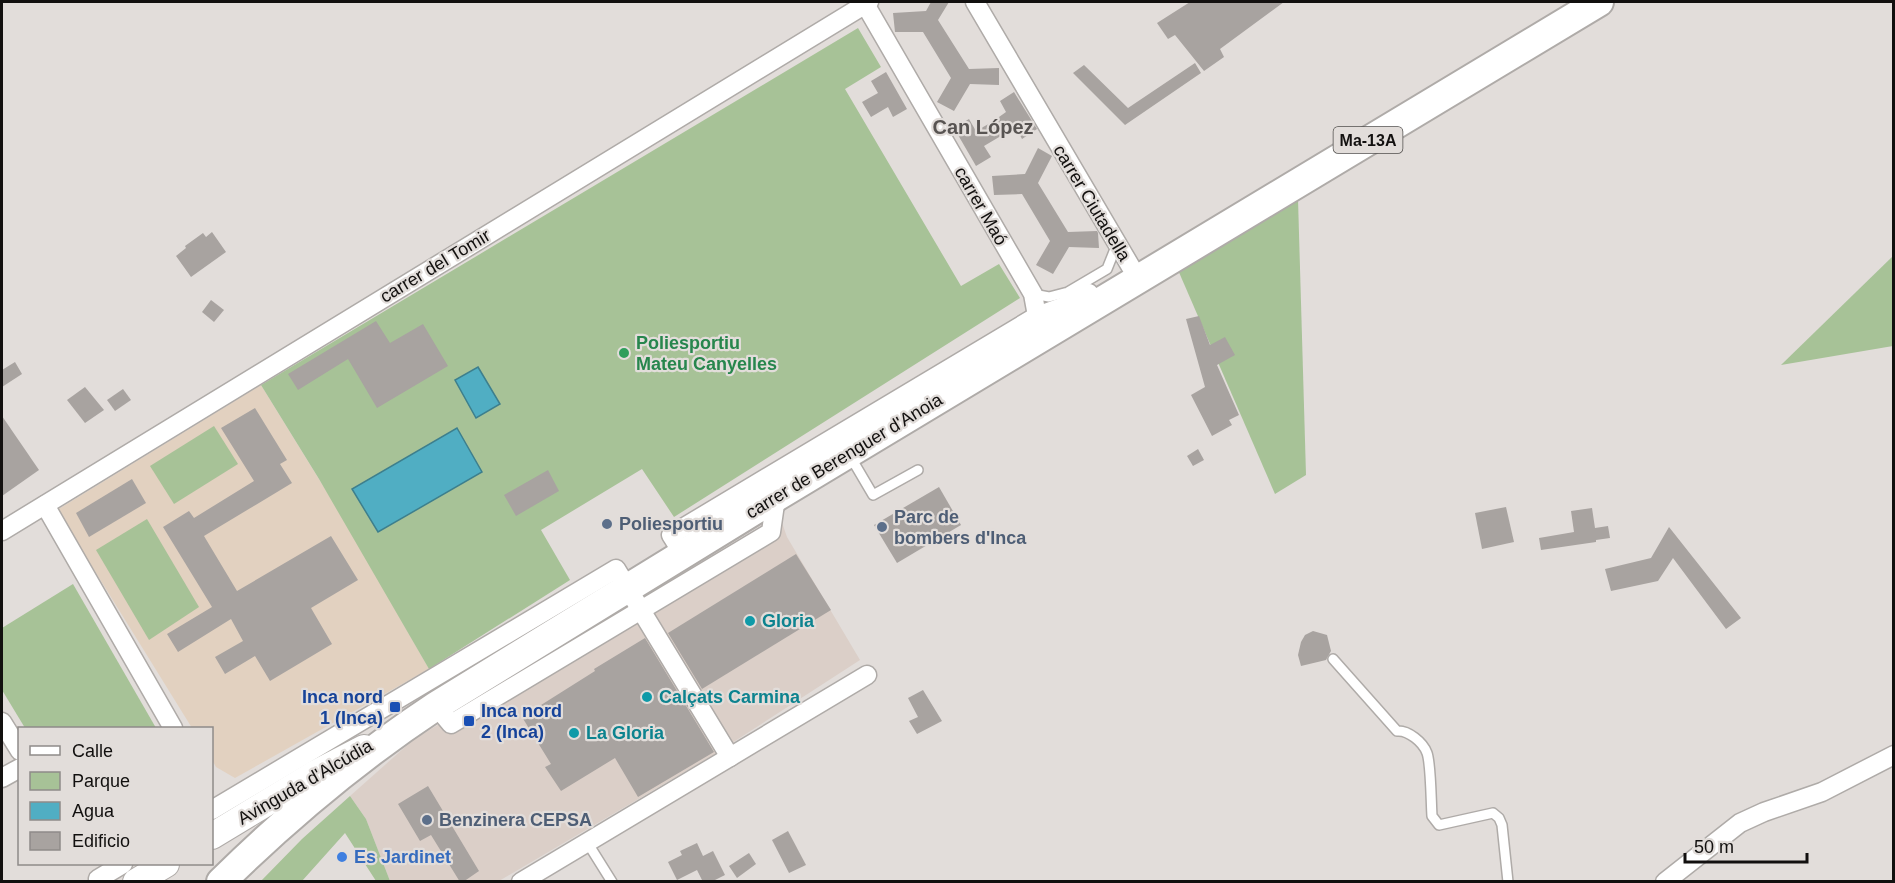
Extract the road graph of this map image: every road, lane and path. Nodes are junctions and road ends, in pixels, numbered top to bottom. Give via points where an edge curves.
1 (975, 2) edge
2 (1599, 2) edge
3 (867, 3) edge
4 (1117, 244) junction
5 (1137, 279) junction
6 (1033, 294) junction
7 (1037, 316) junction
8 (849, 453) junction
9 (918, 470) dead end
10 (776, 497) junction
11 (45, 505) junction
12 (2, 531) edge
13 (683, 554) junction
14 (634, 599) junction
15 (1333, 659) dead end
16 (867, 675) dead end
17 (2, 722) edge
18 (172, 727) edge
19 (399, 730) junction
20 (18, 748) edge
21 (1893, 755) edge
22 (730, 757) junction
23 (18, 769) edge
24 (2, 778) edge
25 (214, 802) edge
26 (213, 835) edge
27 (587, 842) junction
28 (120, 865) edge
29 (164, 865) edge
30 (95, 875) edge
31 (136, 882) edge
32 (221, 882) edge
33 (522, 882) edge
34 (612, 882) edge
35 (1508, 882) edge
36 (1665, 882) edge

1 - 4 street, carrer Ciutadella
2 - 5 main road, Ma-13A
3 - 6 street, carrer Maó
3 - 11 street, carrer del Tomir
4 - 5 street, carrer Ciutadella
4 - 6 lane via 1107,269 1068,292 1049,297
5 - 7 street via 1113,279 1073,303
5 - 8 main road, carrer de Berenguer d'Anoia
6 - 7 street, carrer Maó
7 - 13 street via 671,535
8 - 9 lane via 873,495
8 - 10 main road, carrer de Berenguer d'Anoia
10 - 13 main road, carrer de Berenguer d'Anoia
10 - 14 street via 771,532
11 - 12 street, carrer del Tomir
11 - 18 street
13 - 14 main road, carrer de Berenguer d'Anoia
14 - 19 main road, carrer de Berenguer d'Anoia
14 - 22 street
14 - 25 street via 616,569
15 - 35 lane via 1397,731 1410,734 1427,752 1435,822 1439,825 1493,813 1499,818
16 - 22 street
17 - 20 street
19 - 26 street, Avinguda d'Alcúdia via 314,774
19 - 32 main road, carrer de Berenguer d'Anoia via 288,820
21 - 36 street via 1822,792 1740,823
22 - 27 street
23 - 24 street
27 - 33 street
27 - 34 lane
28 - 30 street
29 - 31 street

